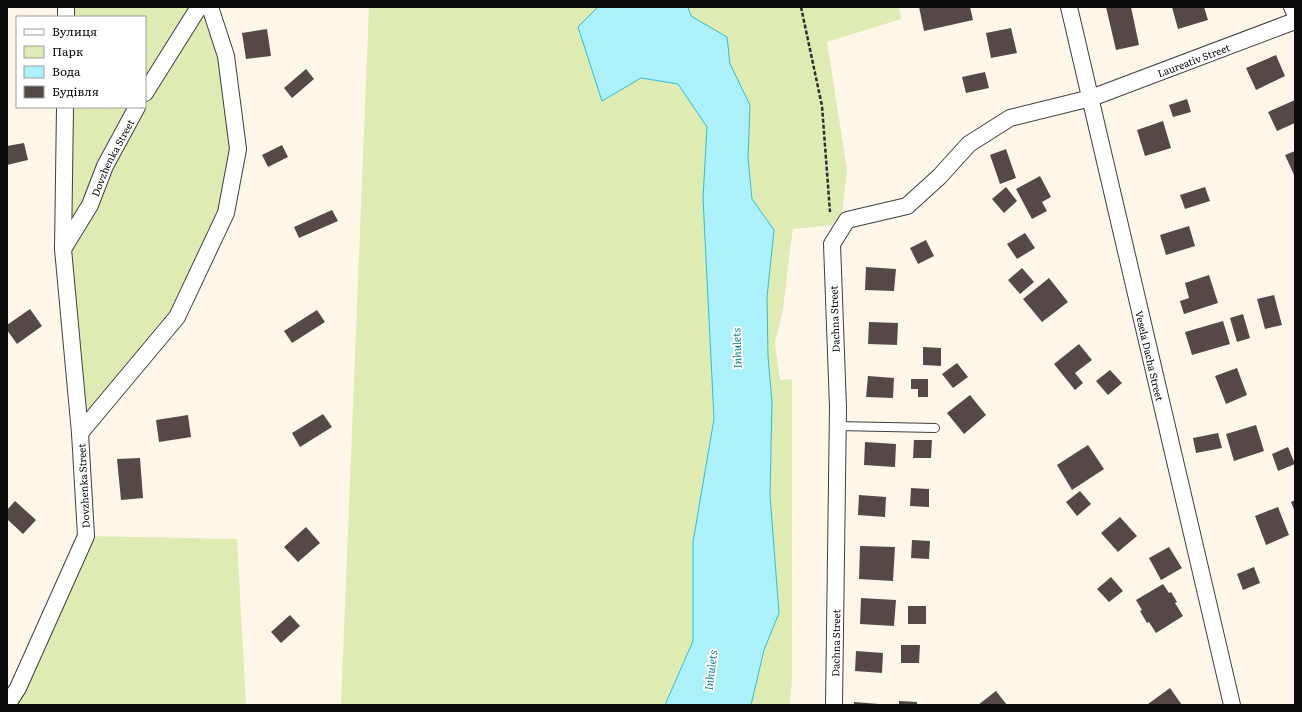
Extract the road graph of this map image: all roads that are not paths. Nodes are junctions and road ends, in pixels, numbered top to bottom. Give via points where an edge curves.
1 (199, 7) edge
2 (210, 7) edge
3 (1069, 7) edge
4 (1292, 7) edge
5 (1295, 13) edge
6 (1295, 21) edge
7 (146, 91) edge
8 (1091, 98) junction
9 (65, 108) edge
10 (136, 108) edge
11 (63, 249) junction
12 (837, 426) junction
13 (935, 428) dead end
14 (80, 433) junction
15 (18, 688) junction
16 (7, 705) edge
17 (19, 705) edge
18 (834, 705) edge
19 (1232, 705) edge

1 - 7 street
2 - 14 street via 226,56 238,149 226,213 177,317
3 - 8 street, Vesela Dacha Street
4 - 5 street
6 - 8 street, Laureativ Street
8 - 12 street, Dachna Street via 1010,118 969,144 940,177 907,206 846,220 832,244
8 - 19 street, Vesela Dacha Street
9 - 11 street, Dovzhenka Street
10 - 11 street, Dovzhenka Street via 105,166 90,205
11 - 14 street, Dovzhenka Street
12 - 13 lane
12 - 18 street, Dachna Street
14 - 15 street, Dovzhenka Street via 86,536
15 - 16 street, Dovzhenka Street
15 - 17 street

